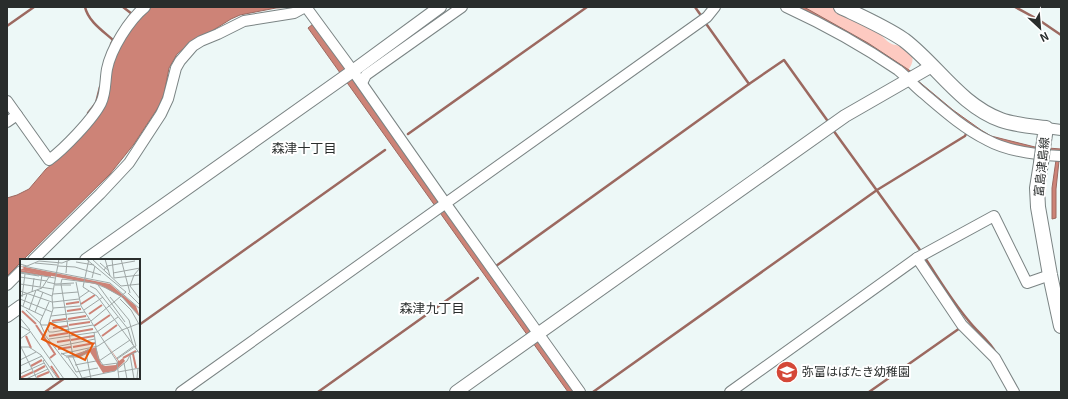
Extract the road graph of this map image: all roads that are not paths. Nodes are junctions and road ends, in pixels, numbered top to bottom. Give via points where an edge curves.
1 (146, 7) edge
2 (306, 7) edge
3 (440, 7) edge
4 (462, 7) edge
5 (715, 7) edge
6 (786, 7) edge
7 (842, 7) edge
8 (932, 66) junction
9 (348, 74) junction
10 (912, 78) junction
11 (362, 83) junction
12 (7, 101) edge
13 (17, 115) junction
14 (7, 122) edge
15 (1061, 130) edge
16 (1045, 135) junction
17 (1061, 156) edge
18 (442, 207) junction
19 (917, 258) junction
20 (34, 259) edge
21 (87, 259) edge
22 (20, 272) edge
23 (1050, 275) junction
24 (7, 285) edge
25 (20, 307) edge
26 (7, 316) edge
27 (1061, 326) edge
28 (533, 338) junction
29 (182, 392) edge
30 (456, 392) edge
31 (580, 392) edge
32 (730, 392) edge
33 (1014, 392) edge

1 - 13 street via 130,24 113,50 101,103 59,153 49,160
2 - 9 street
2 - 20 street via 294,13 244,21 194,46 176,68 168,99 161,114 129,163
3 - 9 street
4 - 11 street via 366,75
5 - 18 street via 707,18
6 - 10 street via 860,46
7 - 8 main road, 富島津島線 via 904,40
8 - 10 street
8 - 16 main road, 富島津島線 via 964,97 986,113
9 - 11 street
9 - 21 street
10 - 17 street via 961,123 988,141 1029,152
10 - 28 street via 845,116
11 - 18 street
12 - 13 street
13 - 14 street
15 - 16 street
16 - 23 main road, 富島津島線, bridge via 1038,207
18 - 28 street
18 - 29 street
19 - 23 street via 994,216 1027,283
19 - 32 street
19 - 33 street via 962,325 995,358
22 - 24 street
23 - 27 main road, 富島津島線
25 - 26 street
28 - 30 street
28 - 31 street

